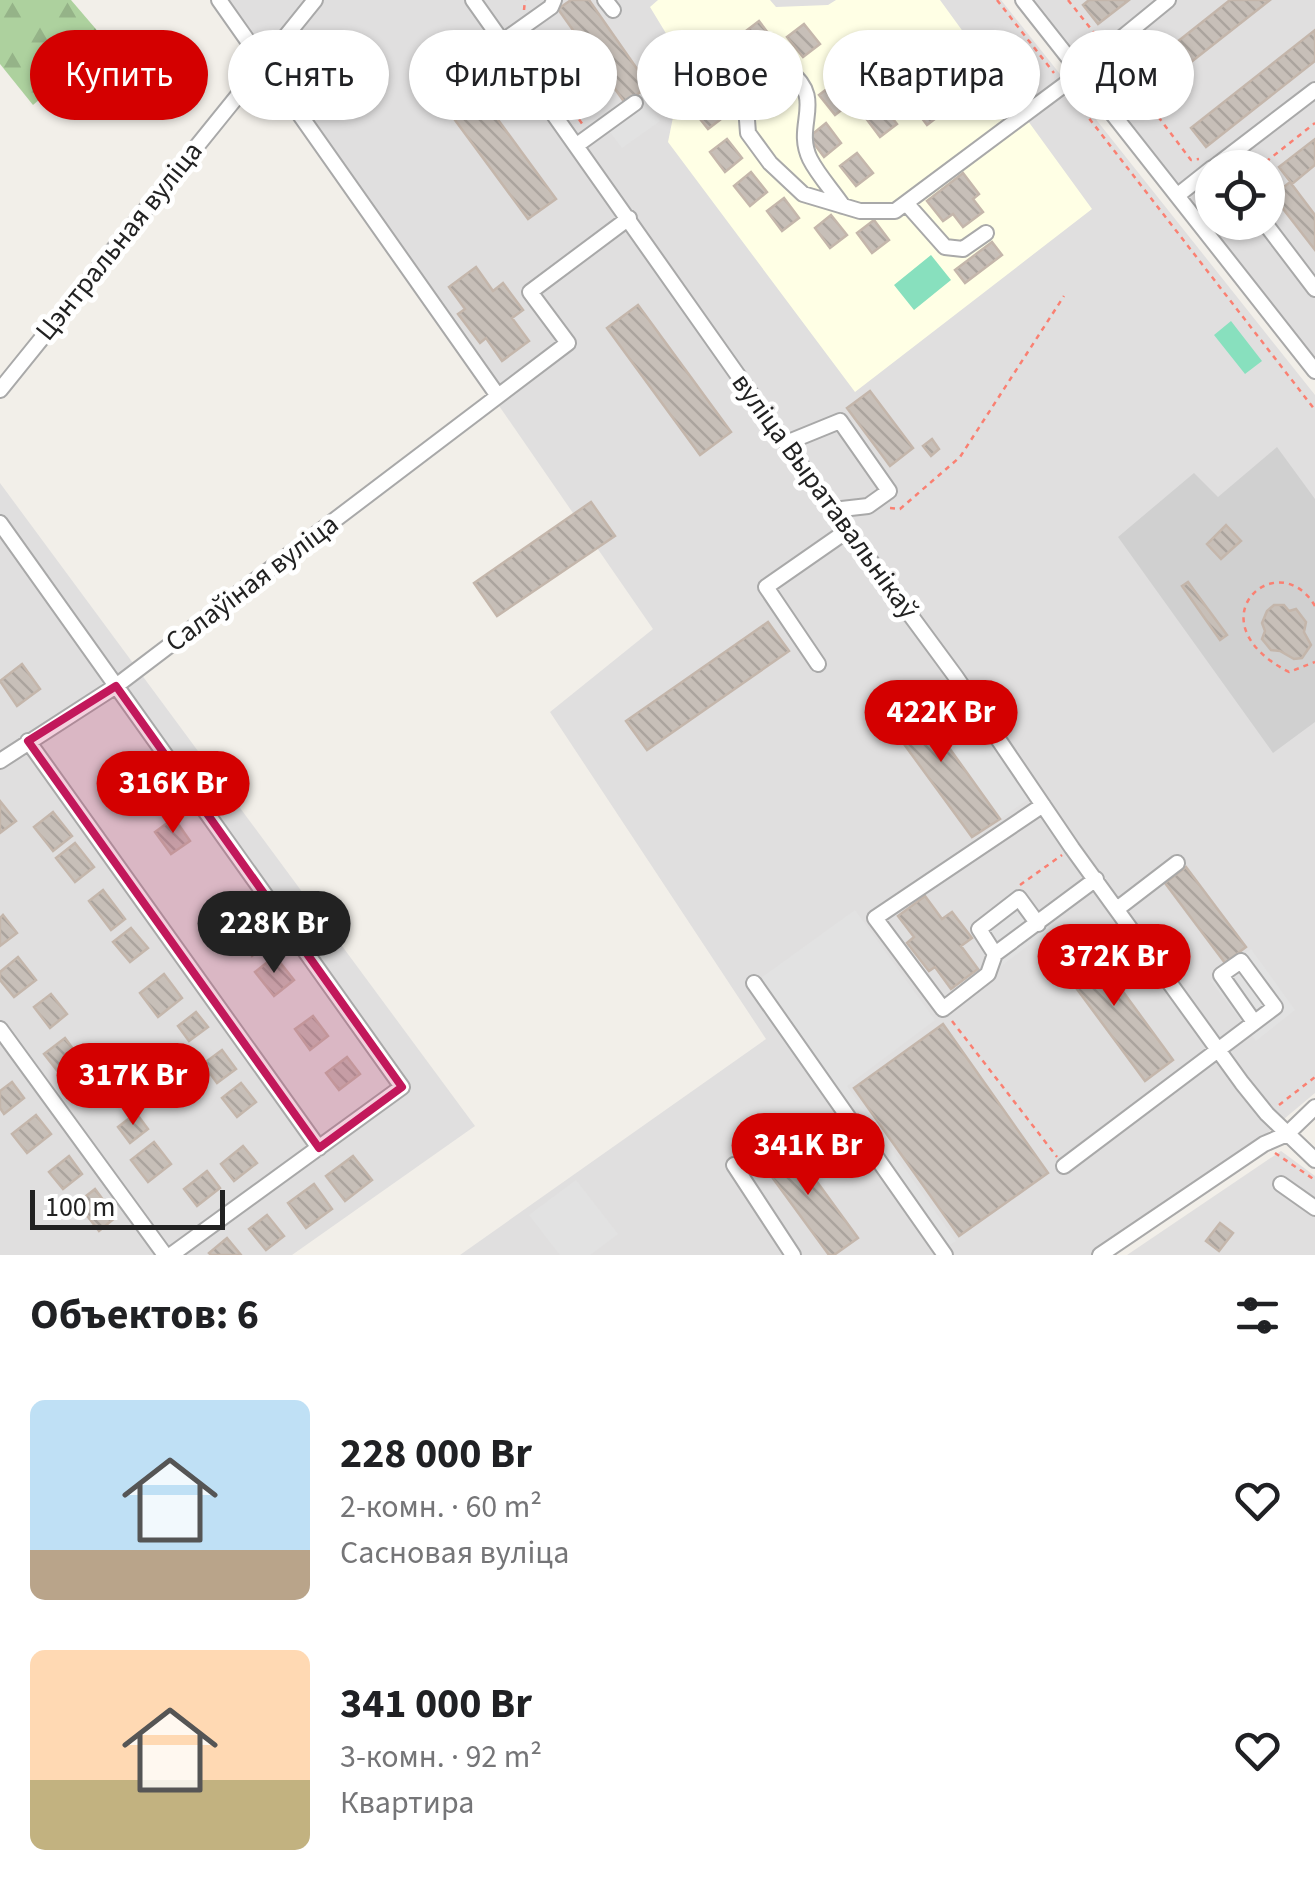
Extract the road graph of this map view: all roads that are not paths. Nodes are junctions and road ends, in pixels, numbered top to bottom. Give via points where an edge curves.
1 (219, 0) edge
2 (315, 0) edge
3 (473, 0) edge
4 (554, 0) edge
5 (1023, 0) edge
6 (1168, 0) edge
7 (241, 30) edge
8 (290, 30) edge
9 (494, 30) edge
10 (517, 30) edge
11 (1131, 30) edge
12 (1060, 46) edge
13 (1060, 88) edge
14 (1315, 90) edge
15 (635, 103) dead end
16 (228, 107) edge
17 (305, 120) edge
18 (559, 120) edge
19 (1119, 120) edge
20 (577, 145) junction
21 (1237, 150) edge
22 (1195, 182) edge
23 (1178, 195) junction
24 (906, 203) junction
25 (843, 206) junction
26 (629, 218) junction
27 (986, 233) dead end
28 (1278, 240) edge
29 (1315, 289) edge
30 (1315, 371) edge
31 (0, 390) edge
32 (498, 396) junction
33 (786, 443) junction
34 (833, 510) junction
35 (0, 524) edge
36 (848, 530) junction
37 (818, 664) dead end
38 (116, 686) junction
39 (28, 740) junction
40 (0, 762) edge
41 (1042, 805) junction
42 (1177, 863) dead end
43 (1096, 880) junction
44 (1117, 908) junction
45 (1038, 924) junction
46 (995, 954) junction
47 (754, 983) dead end
48 (1254, 1022) dead end
49 (0, 1030) edge
50 (1219, 1052) junction
51 (1315, 1107) edge
52 (1287, 1134) junction
53 (318, 1148) junction
54 (1315, 1160) edge
55 (734, 1165) dead end
56 (1064, 1166) road end
57 (1280, 1184) dead end
58 (1315, 1208) edge
59 (168, 1255) edge
60 (794, 1255) edge
61 (945, 1255) edge
62 (1100, 1255) edge

1 - 7 street
2 - 8 street, Цэнтральная вуліца
3 - 9 street, вуліца Выратавальнікаў
4 - 10 street
5 - 12 street
6 - 11 street
13 - 24 street
14 - 21 street
15 - 20 street
16 - 31 street, Цэнтральная вуліца
17 - 32 street
18 - 20 street, вуліца Выратавальнікаў
19 - 23 street
20 - 26 street, вуліца Выратавальнікаў
22 - 23 street
23 - 30 street
24 - 25 street via 895,210
24 - 27 street via 945,247 963,249
25 - 25 street via 803,194 748,133 746,107 754,85 770,71 788,70 803,81 810,106 804,136 809,158
26 - 32 street, Салаўіная вуліца via 530,292 568,344
26 - 33 street, вуліца Выратавальнікаў
28 - 29 street
32 - 38 street, Салаўіная вуліца
33 - 34 street, вуліца Выратавальнікаў
33 - 34 street via 840,421 889,490 868,506
34 - 36 street, вуліца Выратавальнікаў
35 - 38 street
36 - 37 street via 766,587
36 - 41 street, вуліца Выратавальнікаў
38 - 39 street, Салаўіная вуліца
38 - 53 street via 402,1087
39 - 40 street, Салаўіная вуліца
39 - 53 street
41 - 43 street, вуліца Выратавальнікаў
41 - 46 street via 875,918 943,1009 988,974
42 - 44 street
43 - 44 street, вуліца Выратавальнікаў
43 - 45 street
44 - 50 street, вуліца Выратавальнікаў
45 - 46 street
45 - 46 street via 1019,898 979,929
47 - 61 street
48 - 50 street
49 - 59 street
50 - 52 street, вуліца Выратавальнікаў
50 - 56 street
51 - 52 street
52 - 54 street, вуліца Выратавальнікаў
52 - 62 street
53 - 59 street
55 - 60 street
57 - 58 street

